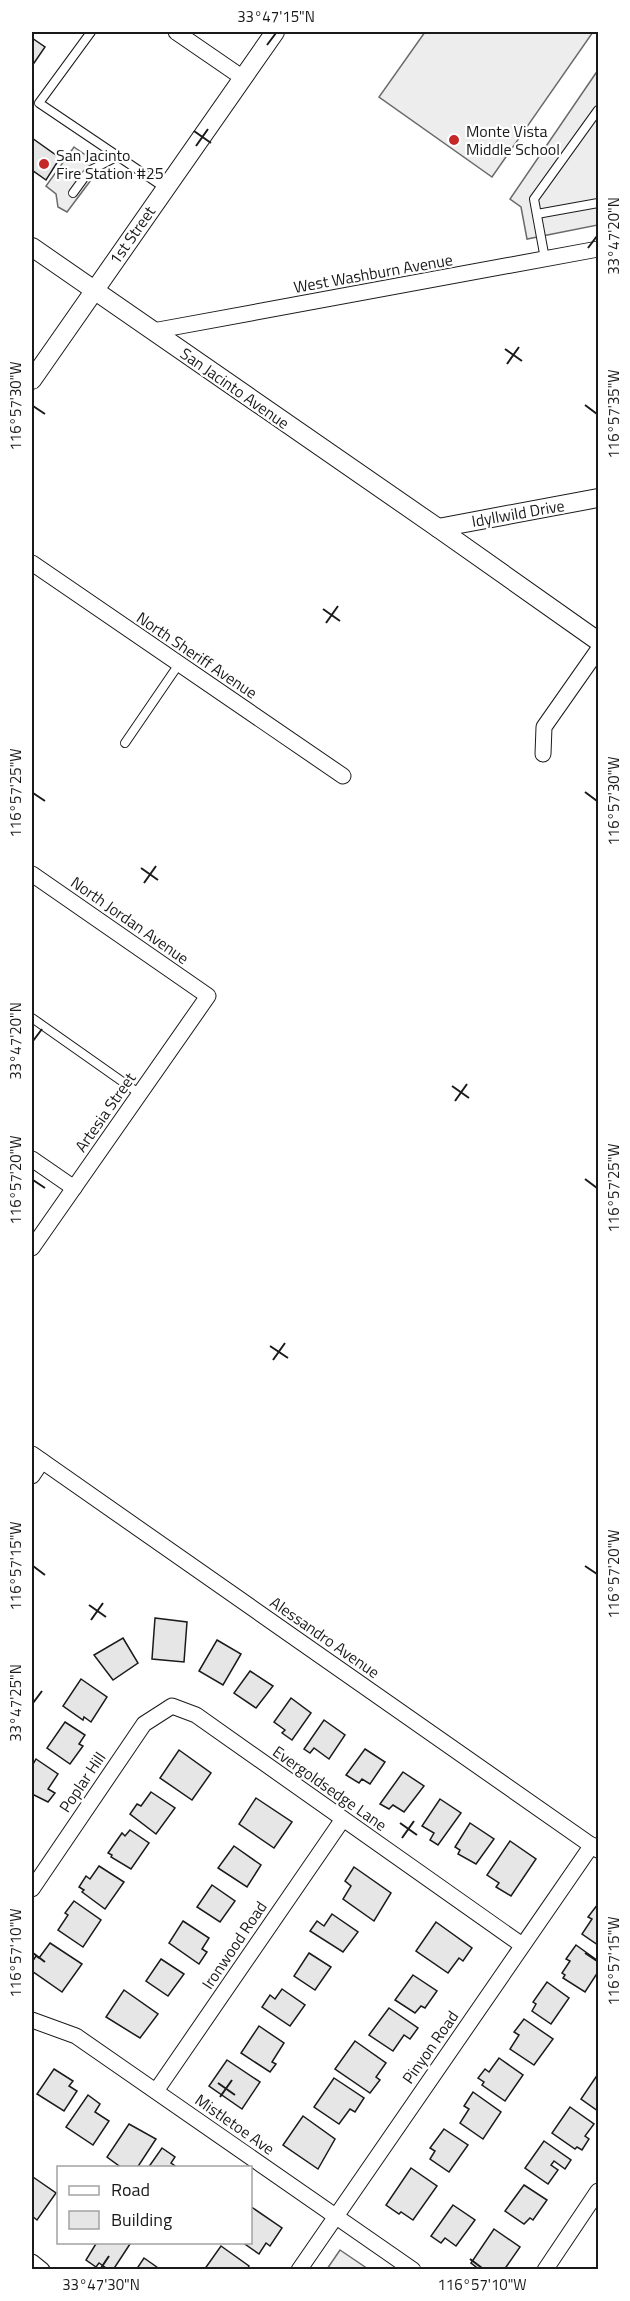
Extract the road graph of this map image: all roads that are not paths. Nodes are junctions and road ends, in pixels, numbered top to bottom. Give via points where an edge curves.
1 (91, 32) edge
2 (176, 32) edge
3 (275, 32) edge
4 (243, 78) junction
5 (598, 110) edge
6 (118, 156) junction
7 (165, 188) junction
8 (73, 193) dead end
9 (598, 203) edge
10 (537, 214) junction
11 (32, 247) edge
12 (598, 249) edge
13 (545, 259) junction
14 (93, 290) junction
15 (153, 331) junction
16 (32, 380) edge
17 (598, 498) edge
18 (438, 528) junction
19 (32, 563) edge
20 (598, 641) edge
21 (598, 650) edge
22 (179, 664) junction
23 (125, 743) dead end
24 (543, 754) dead end
25 (344, 776) dead end
26 (32, 873) edge
27 (208, 996) joint
28 (32, 1018) edge
29 (140, 1094) junction
30 (32, 1159) edge
31 (74, 1188) junction
32 (32, 1248) edge
33 (37, 1458) edge
34 (32, 1476) edge
35 (172, 1706) joint
36 (343, 1819) junction
37 (595, 1847) edge
38 (32, 1889) edge
39 (522, 1945) junction
40 (32, 2020) edge
41 (156, 2091) junction
42 (598, 2191) edge
43 (335, 2216) junction
44 (32, 2262) edge
45 (42, 2270) edge
46 (299, 2270) edge
47 (413, 2270) edge
48 (545, 2270) edge

1 - 6 lane via 39,103
2 - 4 street
3 - 4 street, 1st Street
4 - 7 street, 1st Street
5 - 10 lane via 534,199
6 - 7 lane
6 - 8 lane via 89,171
7 - 14 street, 1st Street
9 - 10 lane
10 - 13 lane
11 - 14 street, San Jacinto Avenue
12 - 13 street, West Washburn Avenue
13 - 15 street, West Washburn Avenue
14 - 15 street, San Jacinto Avenue
14 - 16 street, 1st Street
15 - 18 street, San Jacinto Avenue
17 - 18 street, Idyllwild Drive
18 - 20 street, San Jacinto Avenue
19 - 22 street, North Sheriff Avenue
21 - 24 street via 544,727
22 - 23 lane
22 - 25 street, North Sheriff Avenue
26 - 27 street, North Jordan Avenue
27 - 29 street, Artesia Street
28 - 29 lane
29 - 31 street, Artesia Street
30 - 31 street
31 - 32 street, Artesia Street
33 - 34 street
33 - 37 street, Alessandro Avenue
35 - 36 street, Evergoldsedge Lane via 196,1715
35 - 38 street, Poplar Hill via 144,1724
36 - 39 street, Evergoldsedge Lane
36 - 41 street, Ironwood Road
37 - 39 street, Pinyon Road
39 - 43 street, Pinyon Road
40 - 41 street, Mistletoe Ave via 76,2036
41 - 43 street, Mistletoe Ave
42 - 48 street
43 - 46 street, Pinyon Road
43 - 47 street, Mistletoe Ave
44 - 45 street

